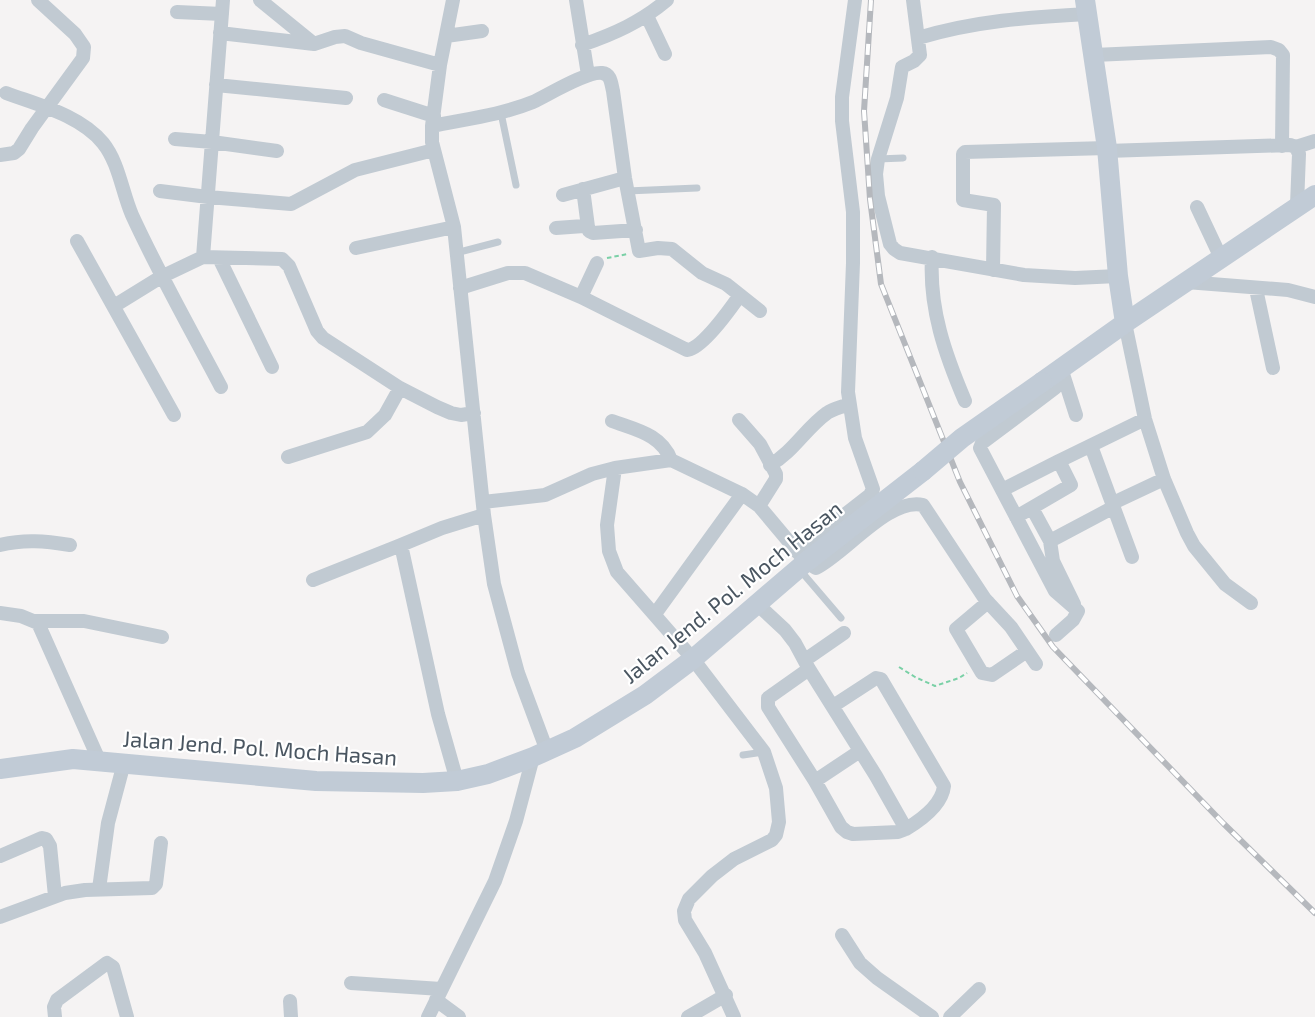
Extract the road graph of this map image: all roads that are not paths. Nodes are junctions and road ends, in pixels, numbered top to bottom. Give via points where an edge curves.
1 (38, 0) edge
2 (260, 0) edge
3 (453, 0) edge
4 (576, 0) edge
5 (667, 0) edge
6 (855, 0) edge
7 (914, 0) edge
8 (223, 7) edge
9 (1086, 7) edge
10 (177, 12) dead end
11 (648, 16) junction
12 (482, 31) dead end
13 (220, 33) junction
14 (446, 36) junction
15 (918, 38) junction
16 (314, 44) junction
17 (582, 45) junction
18 (665, 54) dead end
19 (1094, 55) junction
20 (440, 66) junction
21 (588, 75) junction
22 (216, 85) junction
23 (6, 93) dead end
24 (346, 98) dead end
25 (384, 100) dead end
26 (46, 109) junction
27 (501, 113) junction
28 (433, 121) junction
29 (175, 139) dead end
30 (1315, 141) edge
31 (212, 142) junction
32 (1289, 147) junction
33 (434, 150) junction
34 (1107, 150) junction
35 (277, 152) dead end
36 (0, 155) edge
37 (903, 158) dead end
38 (878, 159) junction
39 (516, 185) dead end
40 (626, 185) junction
41 (697, 188) dead end
42 (583, 189) junction
43 (160, 191) dead end
44 (563, 195) dead end
45 (208, 197) junction
46 (1309, 202) edge
47 (1197, 207) dead end
48 (454, 226) junction
49 (588, 227) junction
50 (556, 228) dead end
51 (636, 230) junction
52 (77, 241) dead end
53 (498, 242) dead end
54 (356, 248) dead end
55 (456, 253) junction
56 (203, 257) junction
57 (932, 257) junction
58 (219, 258) junction
59 (1221, 258) junction
60 (597, 263) road end
61 (993, 270) junction
62 (1118, 276) junction
63 (161, 277) junction
64 (1186, 282) junction
65 (460, 288) junction
66 (1256, 289) junction
67 (740, 295) junction
68 (581, 297) junction
69 (1315, 297) edge
70 (114, 306) junction
71 (760, 311) dead end
72 (1125, 323) junction
73 (272, 367) dead end
74 (1273, 368) dead end
75 (1053, 377) junction
76 (221, 387) dead end
77 (400, 388) junction
78 (964, 401) dead end
79 (849, 404) junction
80 (474, 413) junction
81 (174, 415) dead end
82 (1076, 415) dead end
83 (1145, 419) junction
84 (739, 420) dead end
85 (612, 421) dead end
86 (1091, 446) junction
87 (288, 457) dead end
88 (671, 460) junction
89 (1059, 461) junction
90 (770, 465) junction
91 (615, 468) junction
92 (1164, 479) junction
93 (1002, 490) junction
94 (742, 494) junction
95 (1113, 505) junction
96 (759, 506) junction
97 (1032, 507) junction
98 (483, 508) junction
99 (1016, 517) junction
100 (1050, 541) junction
101 (0, 545) edge
102 (70, 545) dead end
103 (401, 545) junction
104 (1132, 557) dead end
105 (800, 561) junction
106 (313, 580) dead end
107 (757, 603) junction
108 (988, 603) junction
109 (1251, 603) dead end
110 (1078, 611) junction
111 (0, 613) edge
112 (655, 614) junction
113 (841, 618) dead end
114 (35, 621) junction
115 (844, 633) dead end
116 (1056, 635) dead end
117 (162, 637) dead end
118 (1028, 651) junction
119 (693, 659) junction
120 (807, 664) junction
121 (1036, 664) dead end
122 (833, 706) junction
123 (860, 751) junction
124 (764, 752) junction
125 (540, 754) junction
126 (743, 755) dead end
127 (99, 760) junction
128 (124, 763) junction
129 (0, 769) edge
130 (457, 780) junction
131 (815, 781) junction
132 (906, 829) junction
133 (160, 843) dead end
134 (0, 856) edge
135 (99, 890) junction
136 (55, 896) junction
137 (0, 918) edge
138 (842, 935) dead end
139 (351, 983) dead end
140 (979, 989) dead end
141 (438, 995) junction
142 (726, 995) junction
143 (290, 1001) dead end
144 (55, 1017) edge
145 (127, 1017) edge
146 (291, 1017) edge
147 (428, 1017) edge
148 (459, 1017) edge
149 (688, 1017) edge
150 (734, 1017) edge
151 (932, 1017) edge
152 (950, 1017) edge

1 - 26 street via 84,47 83,58
2 - 16 street
3 - 14 street
4 - 17 street
5 - 11 street
6 - 79 street via 842,97 853,212
7 - 15 street
8 - 10 street
8 - 13 street
9 - 15 street
9 - 19 main road
11 - 17 street via 610,36
11 - 18 street
12 - 14 street
13 - 16 street
13 - 22 street
14 - 20 street
15 - 38 street via 920,55 902,66 897,98
16 - 20 street via 345,36
17 - 21 street
19 - 32 street via 1270,47 1279,50 1283,55
19 - 34 main road
20 - 28 street
21 - 27 street
21 - 40 street via 600,72 610,78
22 - 24 street
22 - 31 street
23 - 26 street
25 - 28 street
26 - 36 street via 19,149
26 - 63 street via 75,121 104,144
27 - 28 street
27 - 39 lane
28 - 33 street
29 - 31 street
30 - 32 street
31 - 35 street
31 - 45 street
32 - 34 street
32 - 46 street via 1299,154
33 - 45 street via 355,170 291,204
33 - 48 street
34 - 61 street via 965,152 963,200 994,205
34 - 62 main road
37 - 38 lane
38 - 57 street via 876,180 890,244 900,252
40 - 41 lane
40 - 42 street
40 - 51 street
42 - 44 street
42 - 49 street
43 - 45 street
45 - 56 street
46 - 59 main road, Jalan Jend. Pol. Moch Hasan
47 - 59 street
48 - 54 street
48 - 55 street
49 - 50 street
49 - 51 street via 593,233
51 - 67 street via 639,251 672,249 702,273
52 - 70 street
53 - 55 lane
55 - 65 street
56 - 58 street
56 - 63 street
57 - 61 street
57 - 78 street via 934,312
58 - 73 street
58 - 77 street via 286,261 320,334
59 - 64 main road, Jalan Jend. Pol. Moch Hasan
60 - 68 street
61 - 62 street via 1049,278
62 - 72 main road
63 - 70 street
63 - 76 street
64 - 66 street
64 - 72 main road, Jalan Jend. Pol. Moch Hasan
65 - 68 street via 516,272
65 - 80 street
66 - 69 street via 1288,290
66 - 74 street
67 - 68 street via 691,350
67 - 71 street
70 - 81 street
72 - 75 main road, Jalan Jend. Pol. Moch Hasan
72 - 83 street
75 - 82 street
75 - 93 street via 1055,388 982,443 980,448
75 - 105 main road, Jalan Jend. Pol. Moch Hasan, bridge via 962,438
77 - 80 street via 451,413
77 - 87 street via 386,415 366,432
79 - 90 street via 828,412 790,451
79 - 105 street via 855,438 873,489
80 - 98 street
83 - 86 street
83 - 92 street
84 - 90 street via 760,444
85 - 88 street via 650,435 666,448
86 - 89 street
86 - 95 street
88 - 91 street
88 - 94 street
89 - 93 street
89 - 97 street via 1074,490
90 - 96 street via 776,479
91 - 98 street via 592,474 553,493
91 - 112 street via 607,525 609,551 617,573
92 - 95 street
92 - 109 street via 1194,546 1231,588
93 - 99 street
94 - 96 street
94 - 112 street
95 - 100 street
95 - 104 street
96 - 105 street
97 - 99 street
97 - 100 street
98 - 103 street
98 - 125 street via 497,602
99 - 110 street via 1055,591
100 - 110 street via 1053,561
101 - 102 street via 36,541
103 - 106 street
103 - 130 street via 438,714
105 - 107 main road, Jalan Jend. Pol. Moch Hasan
105 - 108 street via 818,568 891,512 919,504 926,507
105 - 113 lane
107 - 119 main road, Jalan Jend. Pol. Moch Hasan
107 - 120 street via 785,630
108 - 118 street
108 - 118 street via 956,629 982,673 992,675
110 - 116 street
111 - 114 street
112 - 119 street
114 - 117 street via 84,621
114 - 127 street
115 - 120 street
118 - 121 street
119 - 124 street
119 - 125 main road, Jalan Jend. Pol. Moch Hasan via 613,716
120 - 122 street
120 - 131 street via 767,702
122 - 123 street
122 - 132 street via 876,678 881,679 939,776 944,786 941,796 926,816
123 - 131 street
123 - 132 street
124 - 126 lane
124 - 142 street via 776,788 776,835 712,876 689,899 684,911 685,920
125 - 130 main road, Jalan Jend. Pol. Moch Hasan via 488,774
125 - 141 street via 495,881
127 - 128 main road, Jalan Jend. Pol. Moch Hasan
127 - 129 main road, Jalan Jend. Pol. Moch Hasan via 56,760
128 - 130 main road, Jalan Jend. Pol. Moch Hasan via 316,781 398,784
128 - 135 street via 108,823
131 - 132 street via 847,832
133 - 135 street via 153,887
134 - 136 street via 46,838
135 - 136 street
136 - 137 street
138 - 151 street via 860,963
139 - 141 street
140 - 152 street
141 - 147 street
141 - 148 street
142 - 149 street
142 - 150 street
143 - 146 street
144 - 145 street via 57,1000 108,963 113,967

